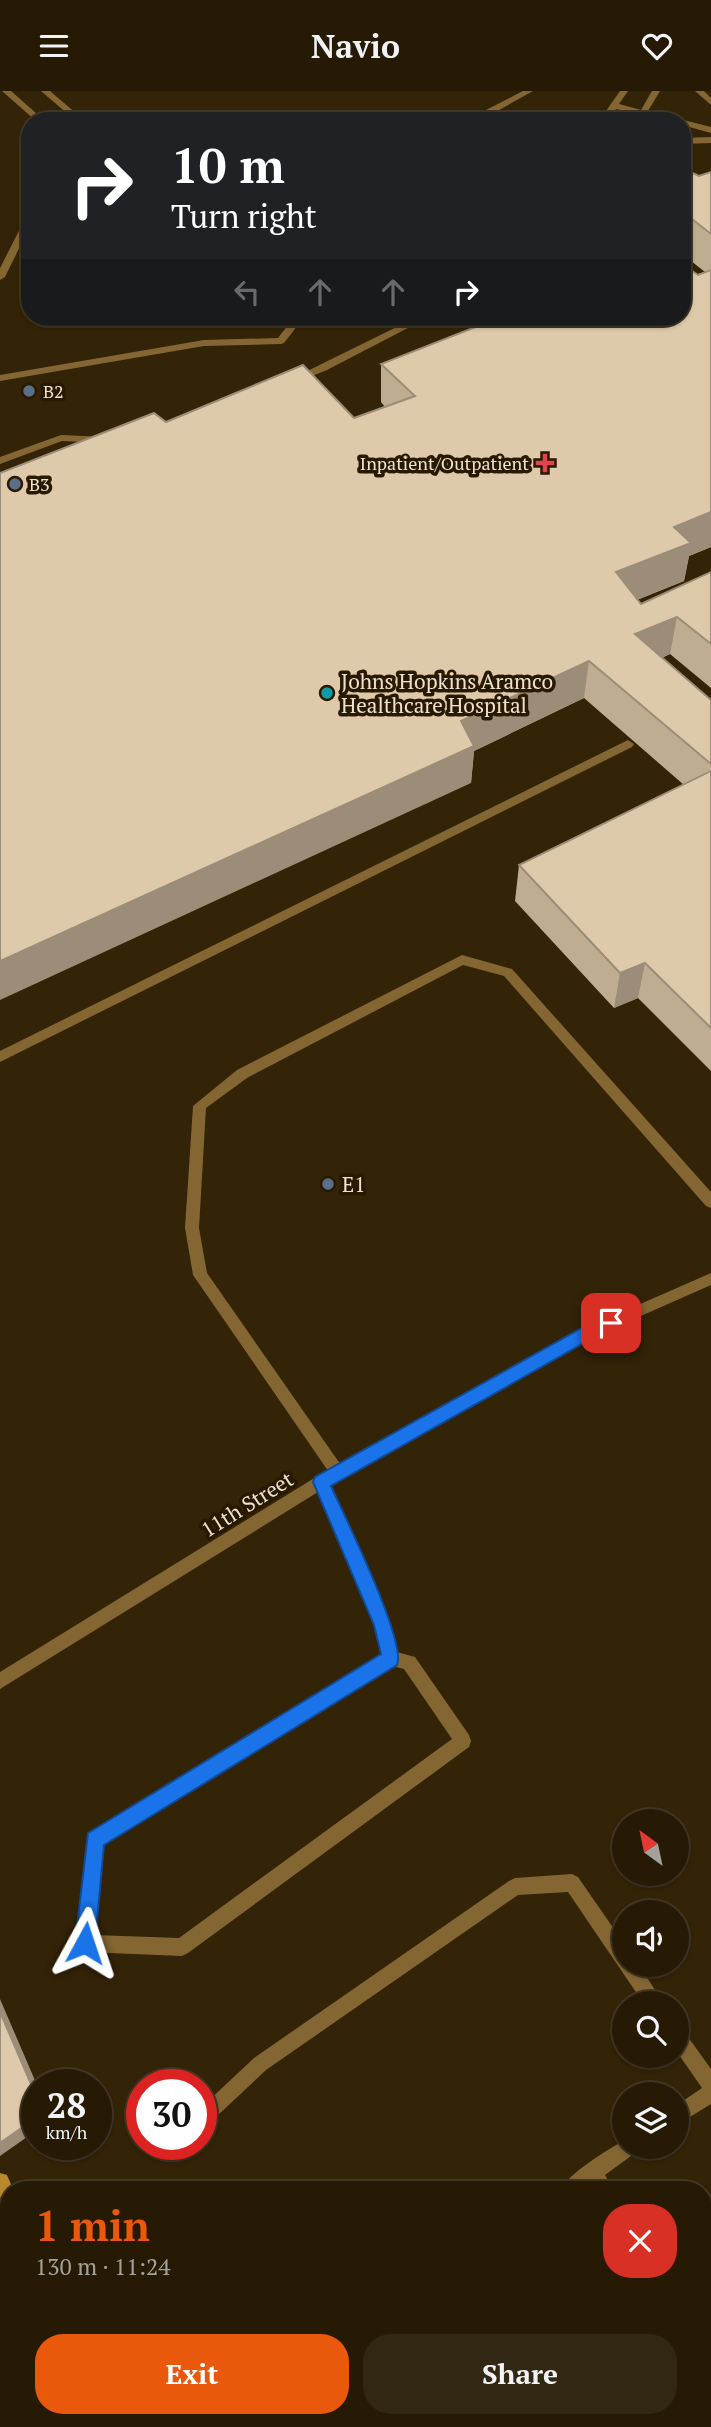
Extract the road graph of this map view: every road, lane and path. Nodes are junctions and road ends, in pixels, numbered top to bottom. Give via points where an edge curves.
1 (6, 91) edge
2 (45, 91) edge
3 (529, 91) edge
4 (624, 91) edge
5 (656, 91) edge
6 (699, 91) edge
7 (711, 103) edge
8 (615, 106) junction
9 (30, 112) edge
10 (70, 112) edge
11 (491, 112) edge
12 (610, 112) edge
13 (629, 112) edge
14 (644, 112) edge
15 (691, 124) edge
16 (711, 130) edge
17 (711, 140) edge
18 (691, 141) edge
19 (21, 235) edge
20 (0, 277) edge
21 (292, 326) edge
22 (406, 326) edge
23 (0, 378) edge
24 (289, 382) edge
25 (112, 440) edge
26 (0, 461) edge
27 (628, 744) dead end
28 (0, 1057) edge
29 (711, 1202) edge
30 (711, 1279) edge
31 (338, 1473) junction
32 (321, 1482) junction
33 (391, 1658) junction
34 (0, 1682) edge
35 (612, 1941) edge
36 (689, 2053) edge
37 (711, 2085) edge
38 (711, 2093) edge
39 (217, 2104) edge
40 (689, 2108) edge
41 (612, 2158) edge
42 (592, 2172) junction
43 (581, 2181) edge
44 (598, 2181) edge

1 - 9 street
2 - 10 street
3 - 11 street
4 - 8 street
5 - 14 street
6 - 7 street
8 - 12 street
8 - 13 street
15 - 16 street
17 - 18 street
19 - 20 street
21 - 23 street via 281,341 204,343
22 - 24 street
25 - 26 street via 61,437
27 - 28 street
29 - 31 street via 508,972 462,960 242,1074 200,1105 192,1227 200,1275
30 - 31 street, 11th Street via 586,1334
31 - 32 street, 11th Street
32 - 33 street via 383,1625
32 - 34 street, 11th Street
33 - 33 street via 409,1662 463,1741 182,1947 85,1943 95,1840
35 - 39 street via 572,1883 515,1887 260,2064
36 - 37 street
38 - 40 street
41 - 42 street
42 - 43 street
42 - 44 street

